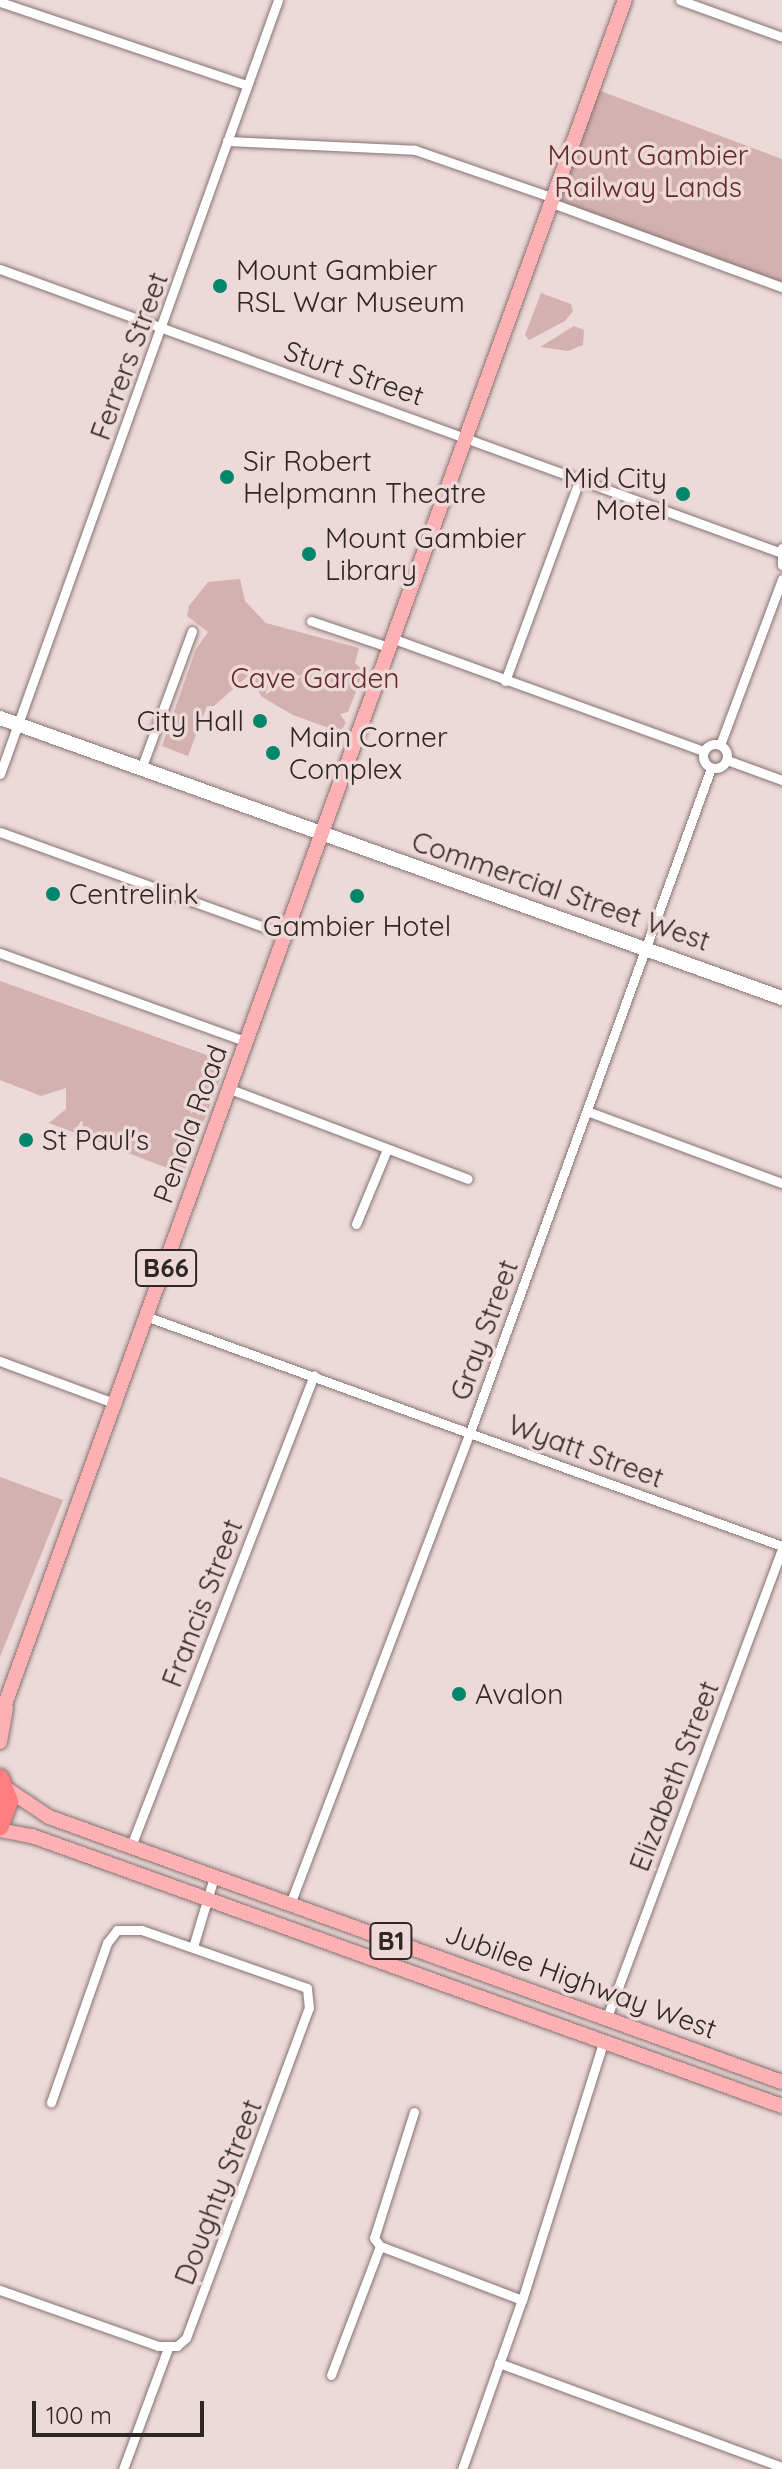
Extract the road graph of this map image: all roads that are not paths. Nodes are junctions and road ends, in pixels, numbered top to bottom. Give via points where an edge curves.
1 (278, 0) edge
2 (625, 0) edge
3 (680, 0) edge
4 (0, 2) edge
5 (782, 37) edge
6 (247, 85) junction
7 (227, 141) junction
8 (553, 200) junction
9 (0, 269) edge
10 (782, 287) edge
11 (163, 329) junction
12 (468, 436) junction
13 (580, 478) junction
14 (781, 550) edge
15 (782, 565) edge
16 (782, 579) edge
17 (311, 621) dead end
18 (192, 631) dead end
19 (392, 644) junction
20 (505, 681) junction
21 (0, 718) edge
22 (17, 725) junction
23 (720, 745) junction
24 (703, 751) junction
25 (727, 760) junction
26 (711, 768) junction
27 (141, 769) junction
28 (0, 774) edge
29 (782, 780) edge
30 (0, 832) edge
31 (322, 835) junction
32 (286, 935) junction
33 (646, 948) junction
34 (0, 953) edge
35 (782, 998) edge
36 (247, 1042) junction
37 (230, 1089) junction
38 (587, 1111) junction
39 (387, 1149) junction
40 (468, 1179) dead end
41 (782, 1183) edge
42 (356, 1224) dead end
43 (148, 1317) junction
44 (0, 1361) edge
45 (314, 1375) junction
46 (116, 1404) junction
47 (470, 1432) junction
48 (782, 1548) edge
49 (7, 1700) junction
50 (0, 1718) edge
51 (0, 1742) edge
52 (2, 1780) edge
53 (0, 1828) edge
54 (131, 1846) junction
55 (214, 1877) junction
56 (208, 1900) junction
57 (290, 1904) junction
58 (193, 1947) junction
59 (607, 2017) junction
60 (604, 2040) junction
61 (782, 2082) edge
62 (51, 2102) dead end
63 (782, 2106) edge
64 (414, 2112) dead end
65 (380, 2246) junction
66 (0, 2290) edge
67 (522, 2300) junction
68 (168, 2348) junction
69 (499, 2363) junction
70 (331, 2375) dead end
71 (782, 2467) edge
72 (123, 2469) edge
73 (462, 2469) edge

1 - 6 street, Ferrers Street
2 - 8 main road, B66
3 - 5 street
4 - 6 street
6 - 7 street, Ferrers Street
7 - 8 street via 415,150
7 - 11 street, Ferrers Street
8 - 10 street
8 - 12 main road, B66
9 - 11 street, Sturt Street
11 - 12 street, Sturt Street
11 - 22 street, Ferrers Street
12 - 13 street, Sturt Street
12 - 19 main road, B66
13 - 14 street, Sturt Street
13 - 20 street
14 - 15 street
16 - 23 street
17 - 19 street
18 - 27 street
19 - 20 street
19 - 31 main road, B66
20 - 24 street
21 - 22 street, Commercial Street West
22 - 27 street, Commercial Street West
22 - 28 street, Ferrers Street
23 - 24 street
23 - 25 street
24 - 26 street via 704,763
25 - 26 street
25 - 29 street
26 - 33 street, Gray Street
27 - 31 street, Commercial Street West
30 - 32 street
31 - 32 main road, Penola Road / B66
31 - 33 street, Commercial Street West
32 - 36 main road, Penola Road / B66
33 - 35 street, Commercial Street West
33 - 38 street, Gray Street
34 - 36 street
36 - 37 main road, Penola Road / B66
37 - 39 street
37 - 43 main road, Penola Road / B66
38 - 41 street
38 - 47 street, Gray Street
39 - 40 street
39 - 42 street
43 - 45 street, Wyatt Street
43 - 46 main road, Penola Road / B66
44 - 46 street
45 - 47 street, Wyatt Street
45 - 54 street, Francis Street
46 - 49 main road, Penola Road / B66
47 - 48 street, Wyatt Street
47 - 57 street, Gray Street
48 - 59 street, Elizabeth Street
49 - 50 main road, Penola Road / B66
49 - 51 main road, Penola Road / B66
52 - 53 highway via 7,1813
52 - 54 main road, Jubilee Highway West / B1 via 35,1811
53 - 56 main road, Jubilee Highway West / B1
54 - 55 main road, Jubilee Highway West / B1
55 - 56 street
55 - 57 main road, Jubilee Highway West / B1
56 - 58 street
56 - 60 main road, Jubilee Highway West / B1
57 - 59 main road, Jubilee Highway West / B1
58 - 62 street via 133,1928 113,1933
58 - 68 street, Doughty Street via 300,1982 310,1998 239,2206 186,2338
59 - 61 main road, Jubilee Highway West / B1
60 - 63 main road, Jubilee Highway West / B1
60 - 67 street
64 - 65 street via 374,2226
65 - 67 street
65 - 70 street
66 - 68 street
67 - 69 street
68 - 72 street
69 - 71 street
69 - 73 street

